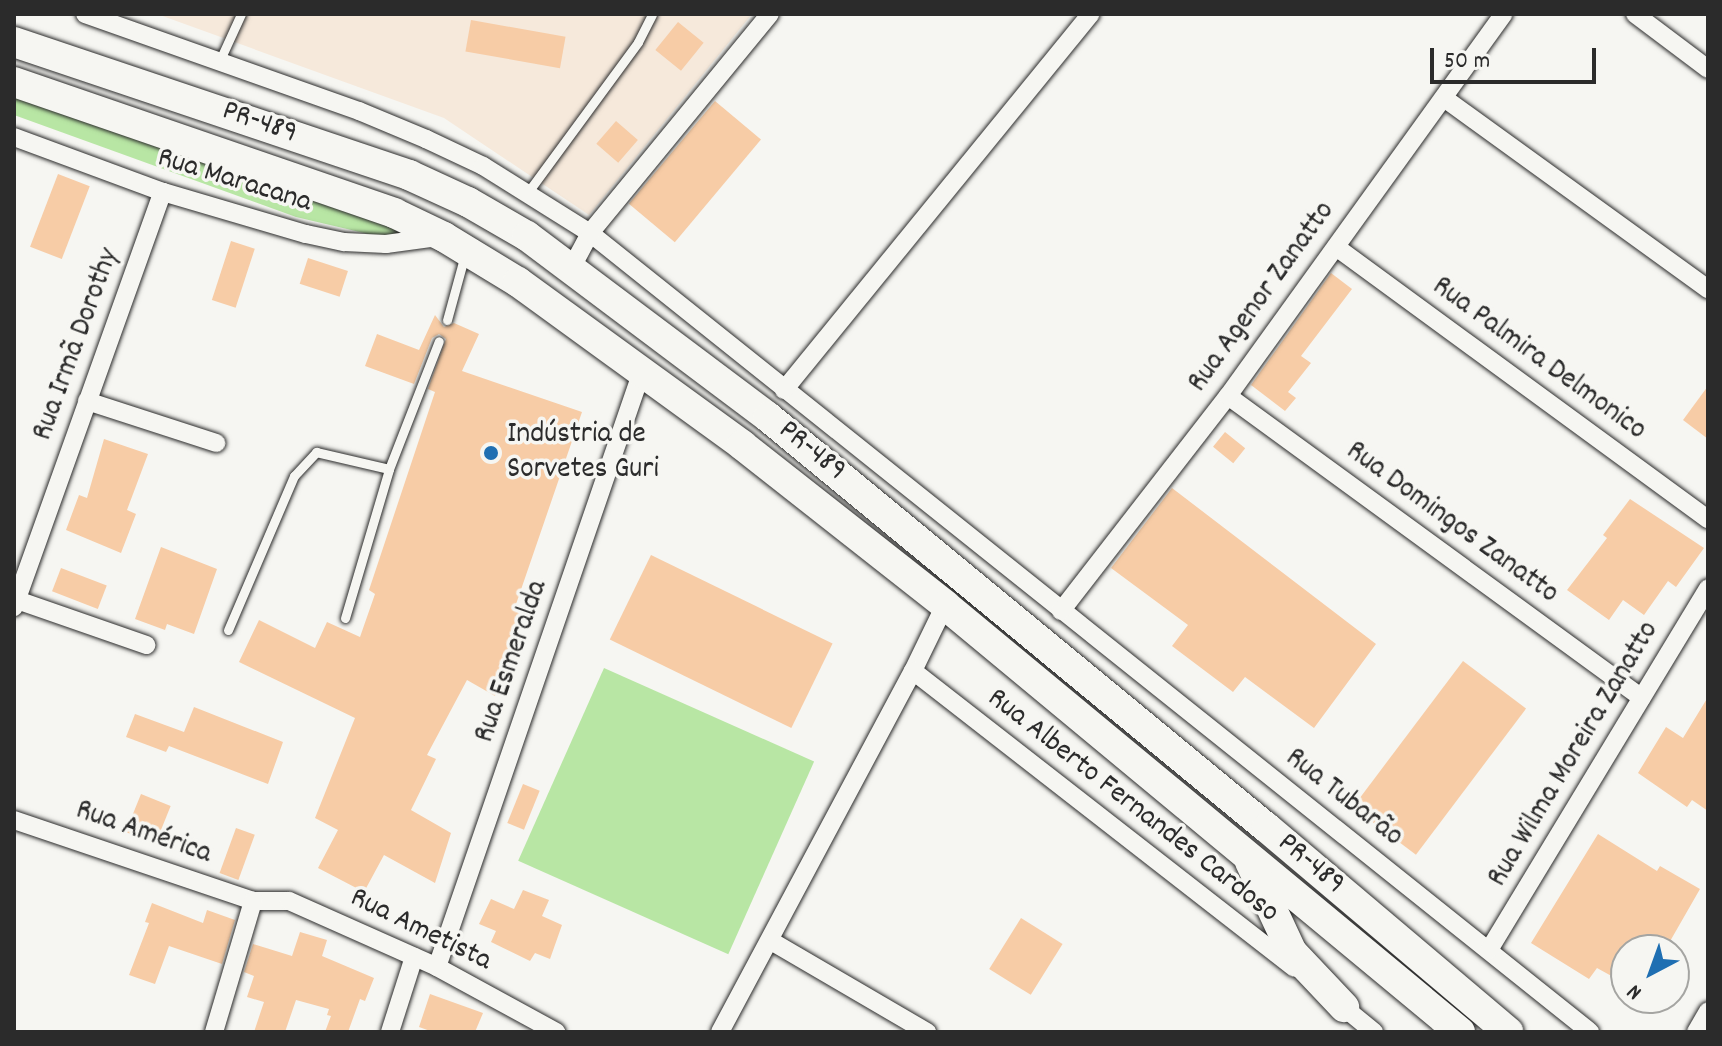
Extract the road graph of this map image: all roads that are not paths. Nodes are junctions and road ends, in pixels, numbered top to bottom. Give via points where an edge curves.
1 (85, 14) edge
2 (241, 14) edge
3 (652, 14) edge
4 (770, 14) edge
5 (1091, 14) edge
6 (1504, 14) edge
7 (1635, 14) edge
8 (14, 42) edge
9 (219, 62) junction
10 (1708, 69) edge
11 (14, 82) edge
12 (1444, 98) junction
13 (14, 137) edge
14 (163, 192) junction
15 (528, 192) junction
16 (590, 233) junction
17 (455, 243) junction
18 (1336, 247) junction
19 (572, 267) junction
20 (518, 282) junction
21 (1708, 289) edge
22 (447, 320) dead end
23 (439, 341) dead end
24 (641, 374) junction
25 (784, 390) junction
26 (1228, 396) junction
27 (87, 401) junction
28 (216, 443) dead end
29 (389, 469) junction
30 (1708, 519) edge
31 (1708, 588) edge
32 (15, 603) edge
33 (945, 605) junction
34 (1061, 611) junction
35 (345, 618) dead end
36 (228, 630) dead end
37 (146, 645) dead end
38 (913, 671) junction
39 (1642, 698) junction
40 (14, 820) edge
41 (1248, 857) junction
42 (253, 901) junction
43 (771, 941) junction
44 (1489, 950) junction
45 (414, 957) junction
46 (437, 967) junction
47 (1708, 1011) edge
48 (1359, 1023) edge
49 (214, 1032) edge
50 (390, 1032) edge
51 (556, 1032) edge
52 (720, 1032) edge
53 (927, 1032) edge
54 (1460, 1032) edge
55 (1508, 1032) edge
56 (1590, 1032) edge
57 (1696, 1032) edge

1 - 9 street, Rua Tubarão
2 - 9 lane
3 - 15 lane via 638,42
4 - 16 street
5 - 25 street
6 - 12 street, Rua Agenor Zanatto
7 - 10 street
8 - 19 main road, PR-489 / PR-489 via 409,175 468,202
9 - 15 street, Rua Tubarão via 426,139
11 - 17 main road, PR-489 / PR-489 via 394,213
12 - 18 street, Rua Agenor Zanatto
12 - 21 street
13 - 14 street, Rua Maracana
14 - 17 street, Rua Maracana via 344,242
14 - 27 street, Rua Irmã Dorothy
15 - 16 street, Rua Tubarão
16 - 19 street
16 - 25 street, Rua Tubarão
17 - 20 main road, PR-489 / PR-489
17 - 22 lane
18 - 26 street, Rua Agenor Zanatto
18 - 30 street, Rua Palmira Delmonico
19 - 20 main road via 556,278
19 - 55 main road, PR-489 / PR-489 via 768,417
20 - 24 main road, PR-489 / PR-489
23 - 29 lane
24 - 33 main road, PR-489 / PR-489 via 742,445
24 - 46 street, Rua Esmeralda
25 - 34 street, Rua Tubarão
26 - 34 street, Rua Agenor Zanatto
26 - 39 street, Rua Domingos Zanatto
27 - 28 street
27 - 32 street, Rua Irmã Dorothy
29 - 35 lane
29 - 36 lane via 316,452 294,476
31 - 39 street, Rua Wilma Moreira Zanatto
32 - 37 street
33 - 38 street
33 - 41 main road, PR-489 / PR-489
34 - 44 street, Rua Tubarão
38 - 43 street
38 - 48 street, Rua Alberto Fernandes Cardoso
39 - 44 street, Rua Wilma Moreira Zanatto
40 - 42 street, Rua América
41 - 48 main road via 1292,952
41 - 54 main road, PR-489 / PR-489
42 - 45 street, Rua Ametista via 289,901
42 - 49 street
43 - 52 street
43 - 53 street
44 - 56 street, Rua Tubarão
45 - 46 street, Rua Ametista
45 - 50 street
46 - 51 street, Rua Ametista
47 - 57 street

